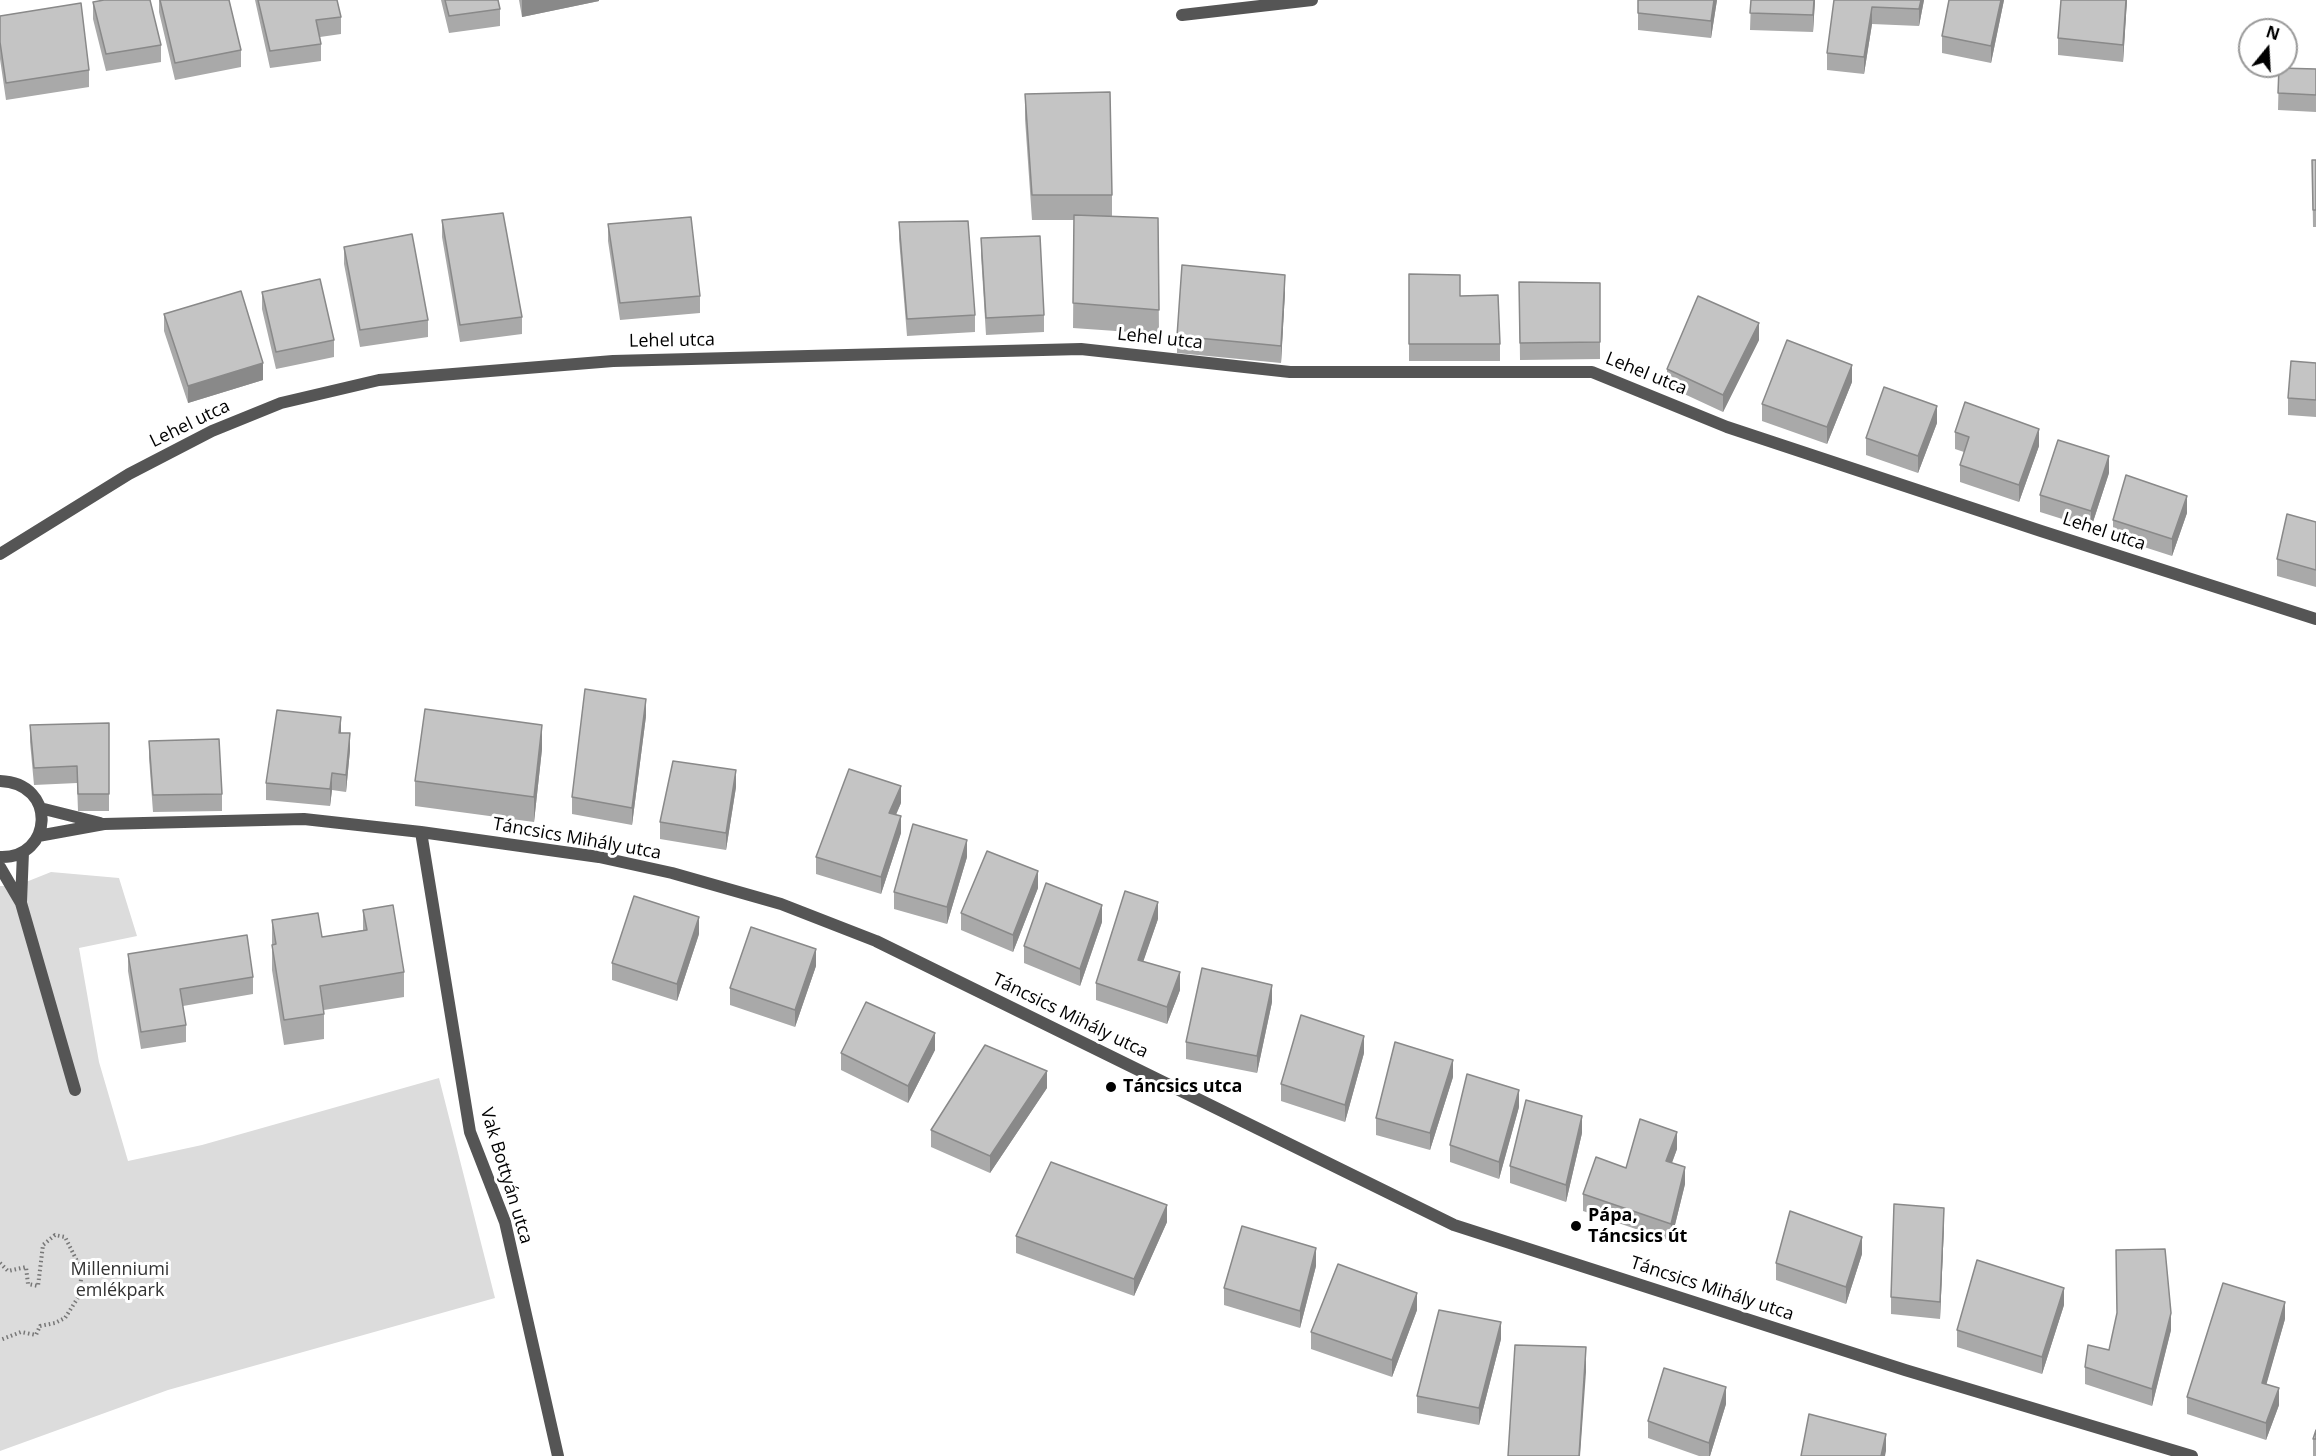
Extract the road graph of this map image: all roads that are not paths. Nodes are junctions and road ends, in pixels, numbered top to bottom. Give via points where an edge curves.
1 (1312, 0) edge
2 (1182, 15) dead end
3 (0, 554) edge
4 (2316, 619) edge
5 (0, 781) edge
6 (40, 808) junction
7 (104, 824) junction
8 (421, 832) junction
9 (38, 836) junction
10 (23, 852) junction
11 (0, 857) edge
12 (0, 867) edge
13 (21, 903) junction
14 (75, 1090) dead end
15 (558, 1456) edge
16 (2192, 1456) edge

1 - 2 street
3 - 4 street, Lehel utca via 129,474 212,431 281,403 379,380 613,361 1081,349 1290,372 1592,372 1727,427
5 - 6 street via 27,788
6 - 7 street, Táncsics Mihály utca
6 - 9 street
7 - 8 street, Táncsics Mihály utca via 304,819
7 - 9 street, Táncsics Mihály utca
8 - 15 street, Vak Bottyán utca via 470,1132 504,1222
8 - 16 street, Táncsics Mihály utca via 599,857 782,904 876,941 1454,1225 1905,1370
9 - 10 street
10 - 11 street
10 - 13 street
12 - 13 street
13 - 14 street

